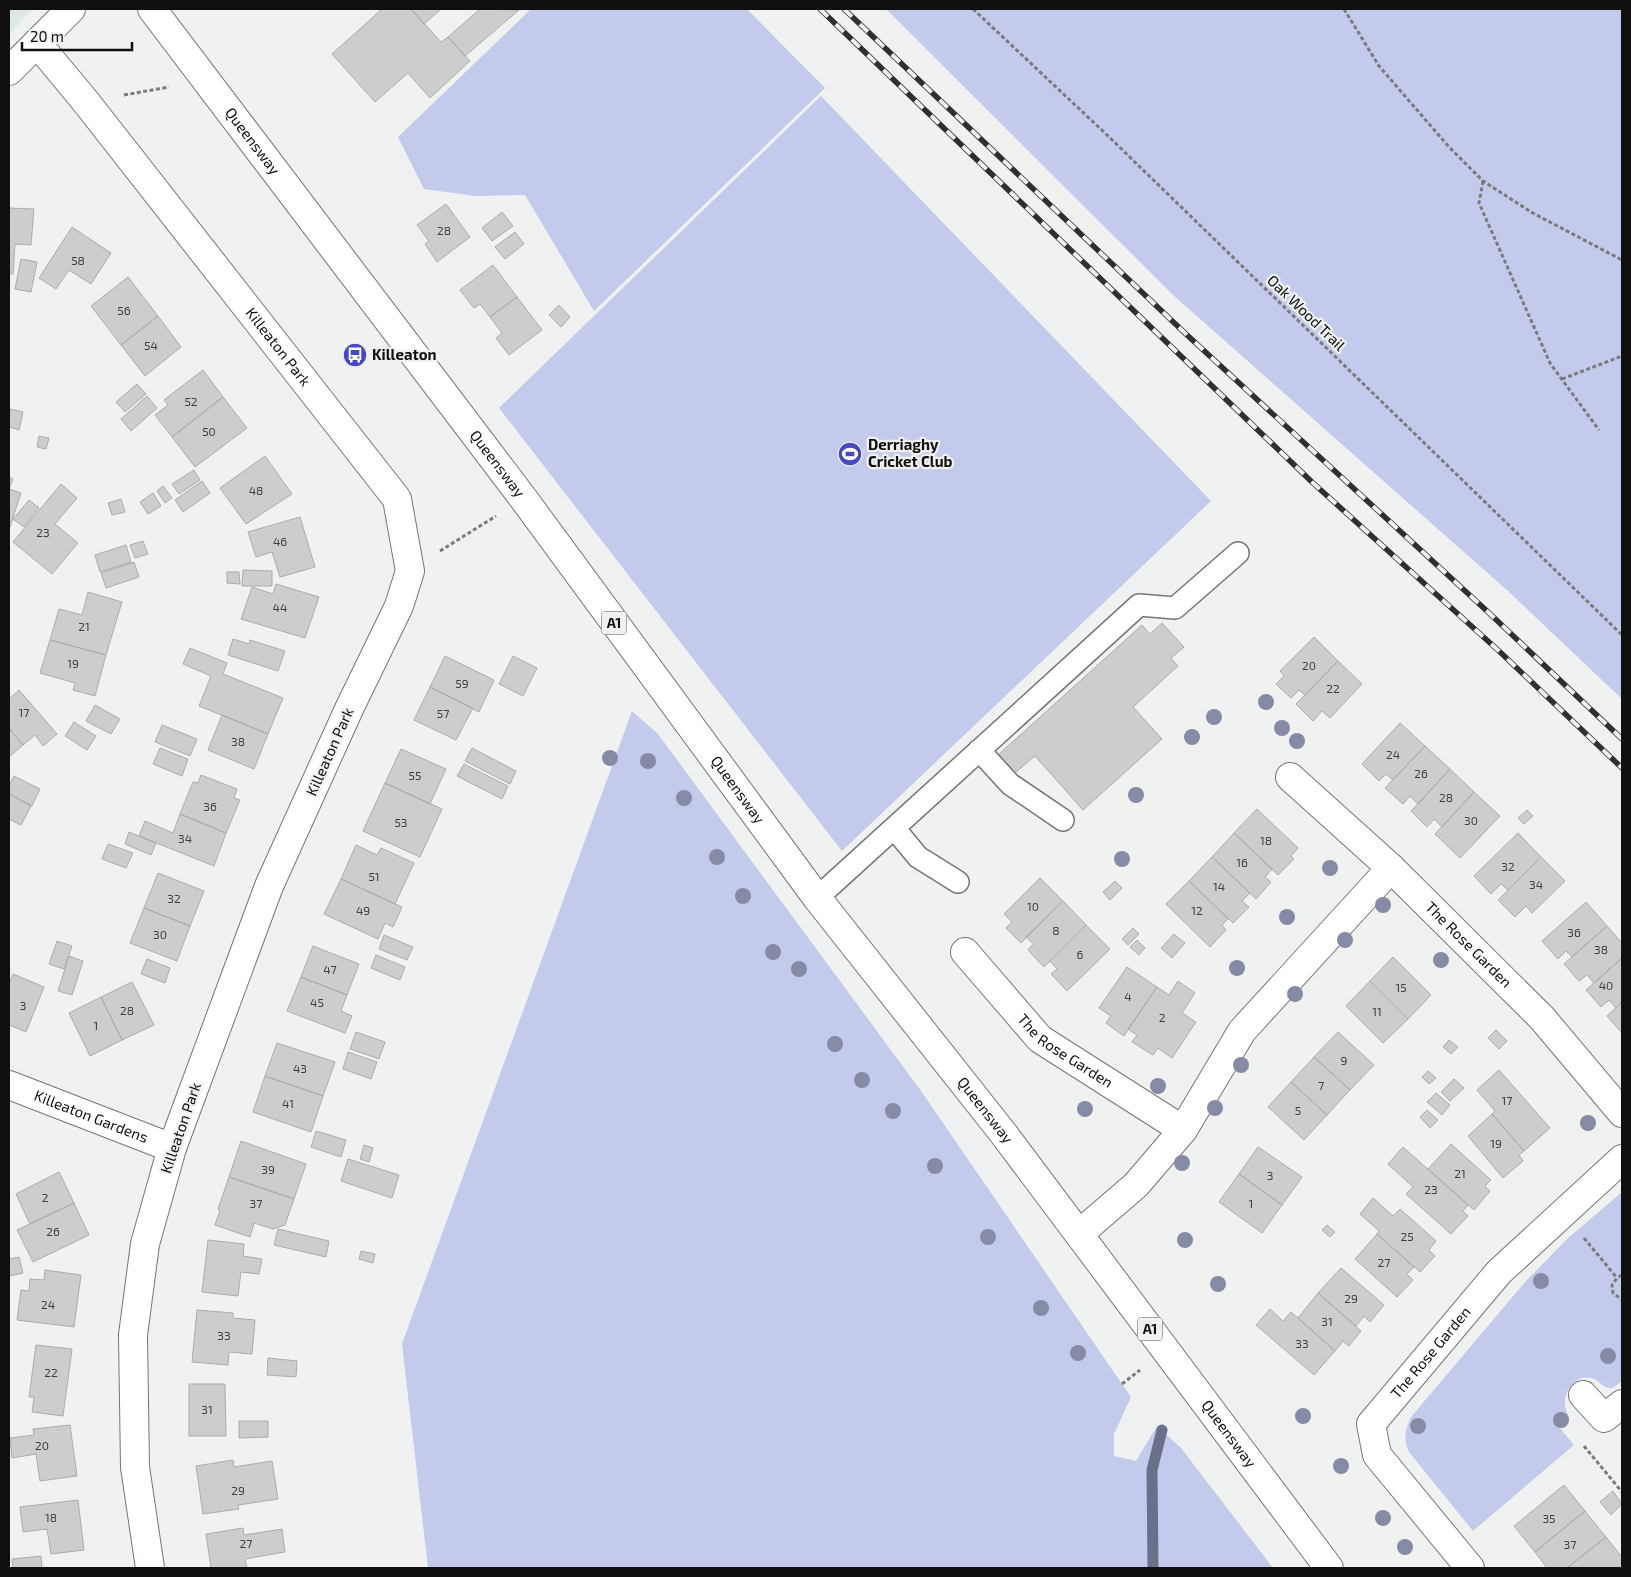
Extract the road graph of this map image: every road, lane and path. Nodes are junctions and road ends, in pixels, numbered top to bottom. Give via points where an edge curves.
1 (71, 9) edge
2 (152, 9) edge
3 (973, 9) edge
4 (1344, 9) edge
5 (37, 43) junction
6 (9, 71) edge
7 (206, 80) junction
8 (86, 102) junction
9 (1483, 181) junction
10 (1622, 260) edge
11 (1622, 356) edge
12 (1562, 379) junction
13 (1599, 430) dead end
14 (523, 498) junction
15 (1238, 553) dead end
16 (410, 571) junction
17 (1622, 635) edge
18 (979, 750) junction
19 (1290, 777) dead end
20 (1063, 820) dead end
21 (894, 828) junction
22 (1391, 868) junction
23 (958, 882) dead end
24 (817, 898) junction
25 (965, 952) dead end
26 (9, 1085) edge
27 (1622, 1114) edge
28 (1183, 1130) junction
29 (172, 1148) junction
30 (1622, 1159) edge
31 (1563, 1213) junction
32 (1079, 1234) junction
33 (1622, 1275) edge
34 (1617, 1278) junction
35 (1622, 1300) edge
36 (1583, 1395) dead end
37 (1622, 1404) edge
38 (150, 1568) edge
39 (1329, 1568) edge
40 (1470, 1568) edge

1 - 5 street
2 - 7 street, Queensway / A1
3 - 17 path, Oak Wood Trail
4 - 9 path via 1379,66
5 - 6 street
5 - 8 street, Killeaton Park
7 - 8 path
7 - 14 street, Queensway / A1
8 - 16 street, Killeaton Park via 397,499
9 - 10 path via 1532,212
9 - 12 path via 1479,203 1550,363
11 - 12 path
12 - 13 path
14 - 16 path
14 - 24 street, Queensway / A1
15 - 18 lane via 1175,608 1139,605
16 - 29 street, Killeaton Park via 399,606 269,886
18 - 20 lane via 1010,784
18 - 21 lane
19 - 22 street, The Rose Garden
21 - 23 lane via 918,857
21 - 24 lane
22 - 27 street, The Rose Garden via 1542,1018
22 - 28 street via 1242,1031
24 - 32 street, Queensway / A1
25 - 28 street, The Rose Garden via 1040,1039
26 - 29 street, Killeaton Gardens
28 - 32 street via 1136,1185
29 - 38 street, Killeaton Park via 145,1244 132,1335 135,1467
30 - 31 street, The Rose Garden
31 - 34 path
31 - 40 street, The Rose Garden via 1499,1272 1371,1424 1377,1456
32 - 39 street, Queensway / A1
33 - 34 path
34 - 35 path via 1612,1285 1613,1294
36 - 37 street via 1604,1418

